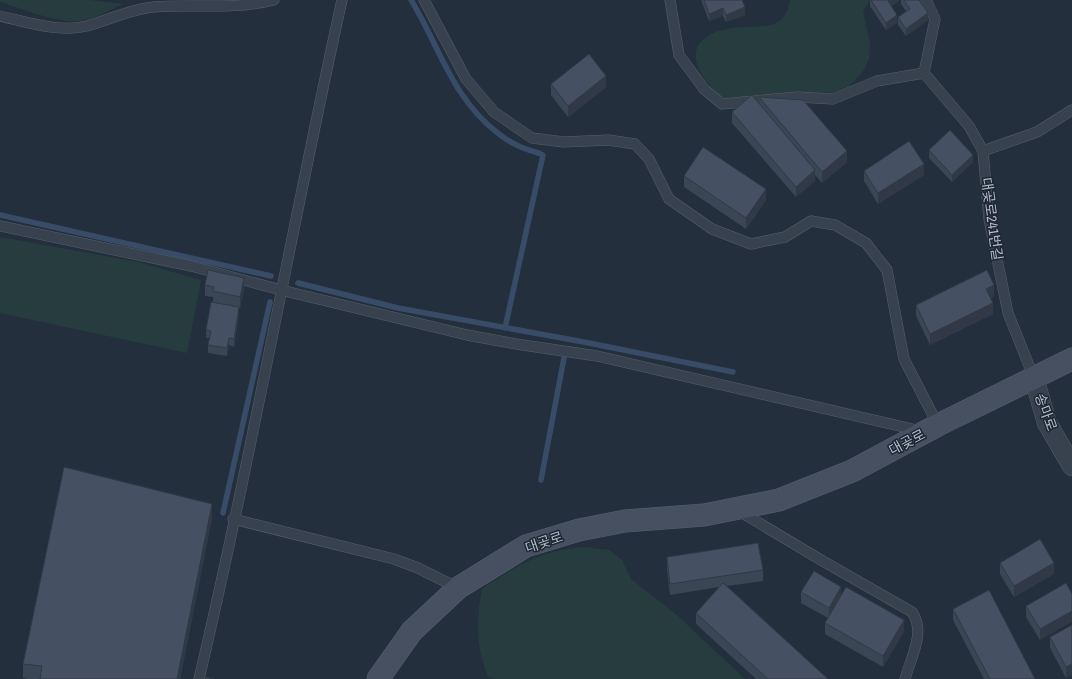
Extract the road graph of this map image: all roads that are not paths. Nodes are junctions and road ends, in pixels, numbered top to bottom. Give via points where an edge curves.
1 (274, 0) edge
2 (342, 0) edge
3 (424, 0) edge
4 (670, 0) edge
5 (926, 0) edge
6 (0, 16) edge
7 (924, 73) junction
8 (1072, 110) edge
9 (983, 151) junction
10 (0, 226) edge
11 (281, 290) junction
12 (1072, 359) edge
13 (1034, 378) junction
14 (932, 429) junction
15 (1072, 466) edge
16 (736, 508) junction
17 (233, 519) junction
18 (458, 588) junction
19 (198, 679) edge
20 (378, 679) edge
21 (905, 679) edge

1 - 6 lane via 260,4 228,6 152,7 73,28
2 - 11 lane
3 - 14 lane via 466,79 494,112 532,138 564,142 608,140 635,144 649,159 669,199 712,230 751,244 785,237 811,220 836,225 866,243 887,270 904,359
4 - 7 lane via 679,55 704,89 722,104 797,97 833,98 876,82
5 - 7 lane via 935,19
7 - 9 lane, 대곶로241번길 via 969,126
8 - 9 lane via 1037,132
9 - 13 lane, 대곶로241번길 via 989,219 1008,313
10 - 11 lane via 190,266
11 - 14 lane via 467,335 624,362
11 - 17 lane via 254,430
12 - 13 street, 대곶로
13 - 14 street, 대곶로
13 - 15 street, 송마로 via 1047,423
14 - 16 street, 대곶로 via 852,471 808,489 779,500
16 - 18 street, 대곶로 via 704,515 625,521 579,530 526,546
16 - 21 lane via 912,612 917,620 918,632
17 - 18 lane via 394,559
17 - 19 lane
18 - 20 street, 대곶로 via 412,631

